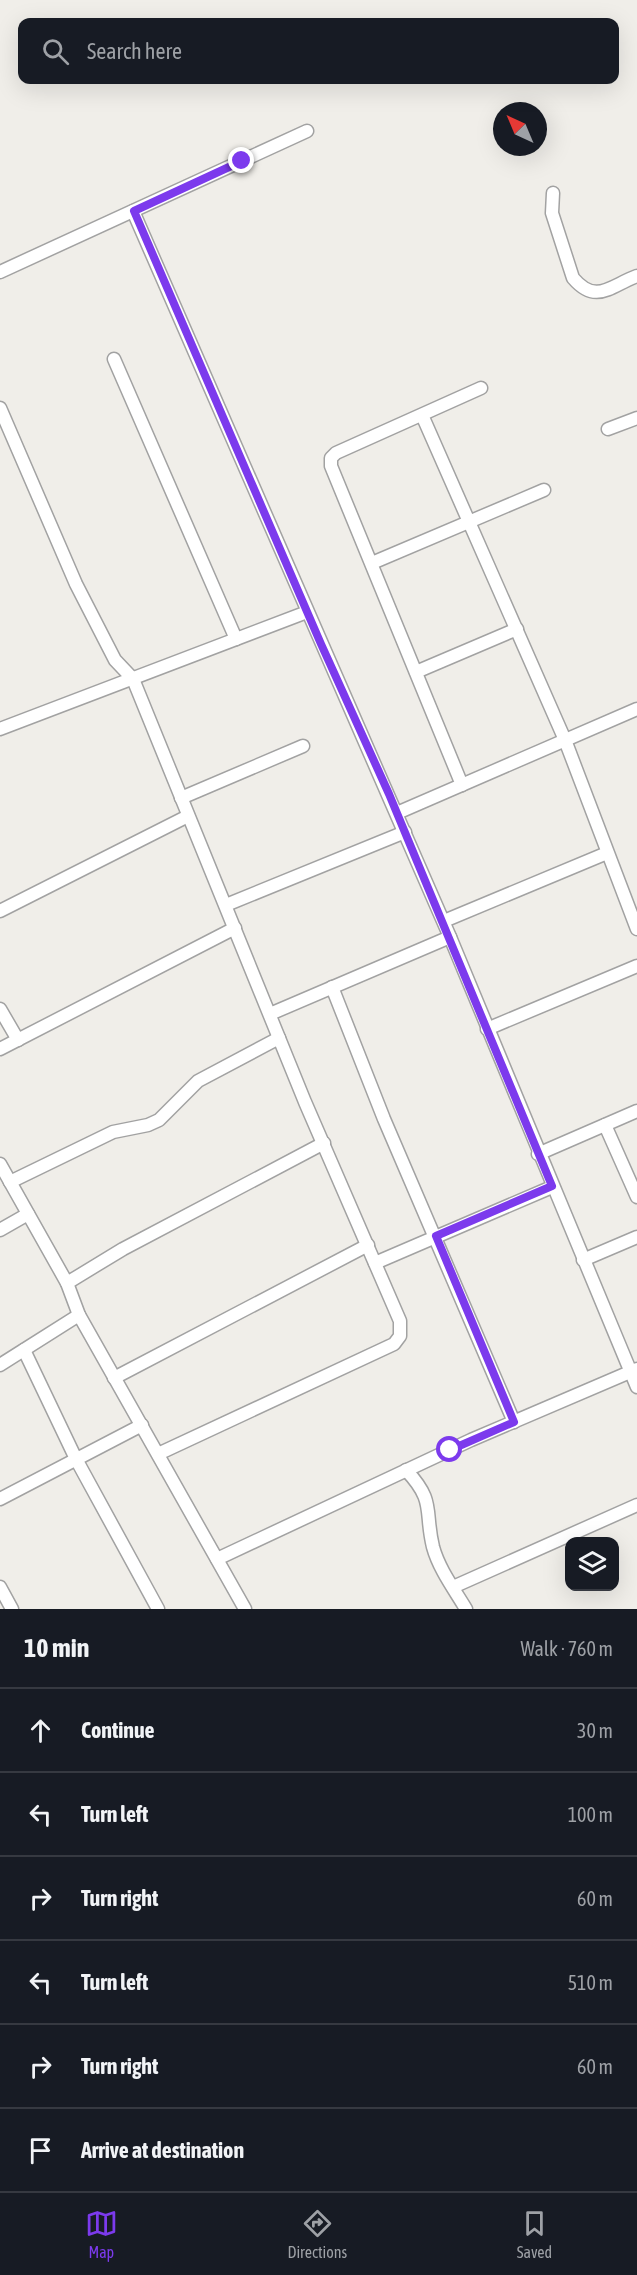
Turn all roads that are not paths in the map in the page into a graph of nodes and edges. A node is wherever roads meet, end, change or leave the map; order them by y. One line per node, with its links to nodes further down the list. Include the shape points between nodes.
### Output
1 (307, 131): 3 (street)
2 (553, 193): 5 (street, via 552,213 579,286 587,292 600,293)
3 (134, 211): 4 (street); 15 (street)
4 (0, 272)
5 (637, 276)
6 (114, 359): 17 (street)
7 (480, 388): 9 (street)
8 (0, 408): 19 (street, via 76,584 115,660)
9 (422, 415): 13 (street); 14 (street, via 331,458)
10 (637, 418): 11 (street)
11 (608, 429)
12 (544, 490): 13 (street)
13 (471, 522): 14 (street); 16 (street)
14 (372, 563): 18 (street)
15 (307, 612): 17 (street); 26 (street)
16 (518, 629): 18 (street); 22 (street)
17 (236, 639): 19 (street)
18 (416, 672): 24 (street)
19 (133, 679): 21 (street); 25 (street)
20 (637, 709): 22 (street)
21 (2, 724)
22 (565, 740): 24 (street); 29 (street)
23 (303, 746): 25 (street)
24 (462, 785): 26 (street)
25 (181, 798): 27 (street)
26 (397, 813): 28 (street)
27 (188, 816): 30 (street); 31 (street)
28 (405, 832): 30 (street); 32 (street)
29 (607, 853): 32 (street); 34 (street)
30 (226, 905): 33 (street)
31 (0, 911)
32 (444, 921): 35 (street)
33 (234, 928): 39 (street); 42 (street)
34 (637, 929)
35 (450, 936): 37 (street); 40 (street)
36 (637, 966): 40 (street)
37 (332, 987): 39 (street); 54 (street)
38 (0, 1009): 42 (street)
39 (270, 1014): 41 (street)
40 (487, 1029): 47 (street)
41 (279, 1038): 46 (street); 49 (street, via 198,1081 159,1120 113,1132)
42 (18, 1040): 43 (street)
43 (0, 1049)
44 (637, 1111): 45 (street)
45 (605, 1125): 47 (street); 51 (street)
46 (324, 1143): 56 (street); 59 (street, via 123,1249)
47 (538, 1154): 50 (street)
48 (0, 1164): 49 (street)
49 (10, 1182): 52 (street)
50 (552, 1186): 54 (street); 57 (street)
51 (637, 1197)
52 (28, 1214): 53 (street); 59 (street)
53 (0, 1230)
54 (436, 1236): 58 (street); 66 (street)
55 (637, 1237): 57 (street)
56 (368, 1245): 58 (street); 64 (street)
57 (583, 1260): 63 (street)
58 (375, 1263): 68 (street, via 400,1321 400,1336 394,1344)
59 (67, 1283): 60 (street)
60 (79, 1315): 61 (street); 64 (street)
61 (24, 1350): 62 (street); 69 (street)
62 (0, 1365)
63 (634, 1370): 65 (street); 66 (street)
64 (114, 1378): 67 (street)
65 (637, 1387)
66 (514, 1422): 70 (street)
67 (142, 1425): 68 (street); 69 (street)
68 (158, 1454): 73 (street)
69 (76, 1459): 71 (street); 77 (street)
70 (406, 1470): 73 (street); 75 (street, via 427,1498 434,1547)
71 (0, 1499)
72 (637, 1505): 75 (street)
73 (217, 1559): 78 (street)
74 (0, 1587): 76 (street)
75 (453, 1587): 79 (street)
76 (12, 1609)
77 (158, 1609)
78 (245, 1609)
79 (465, 1609)

